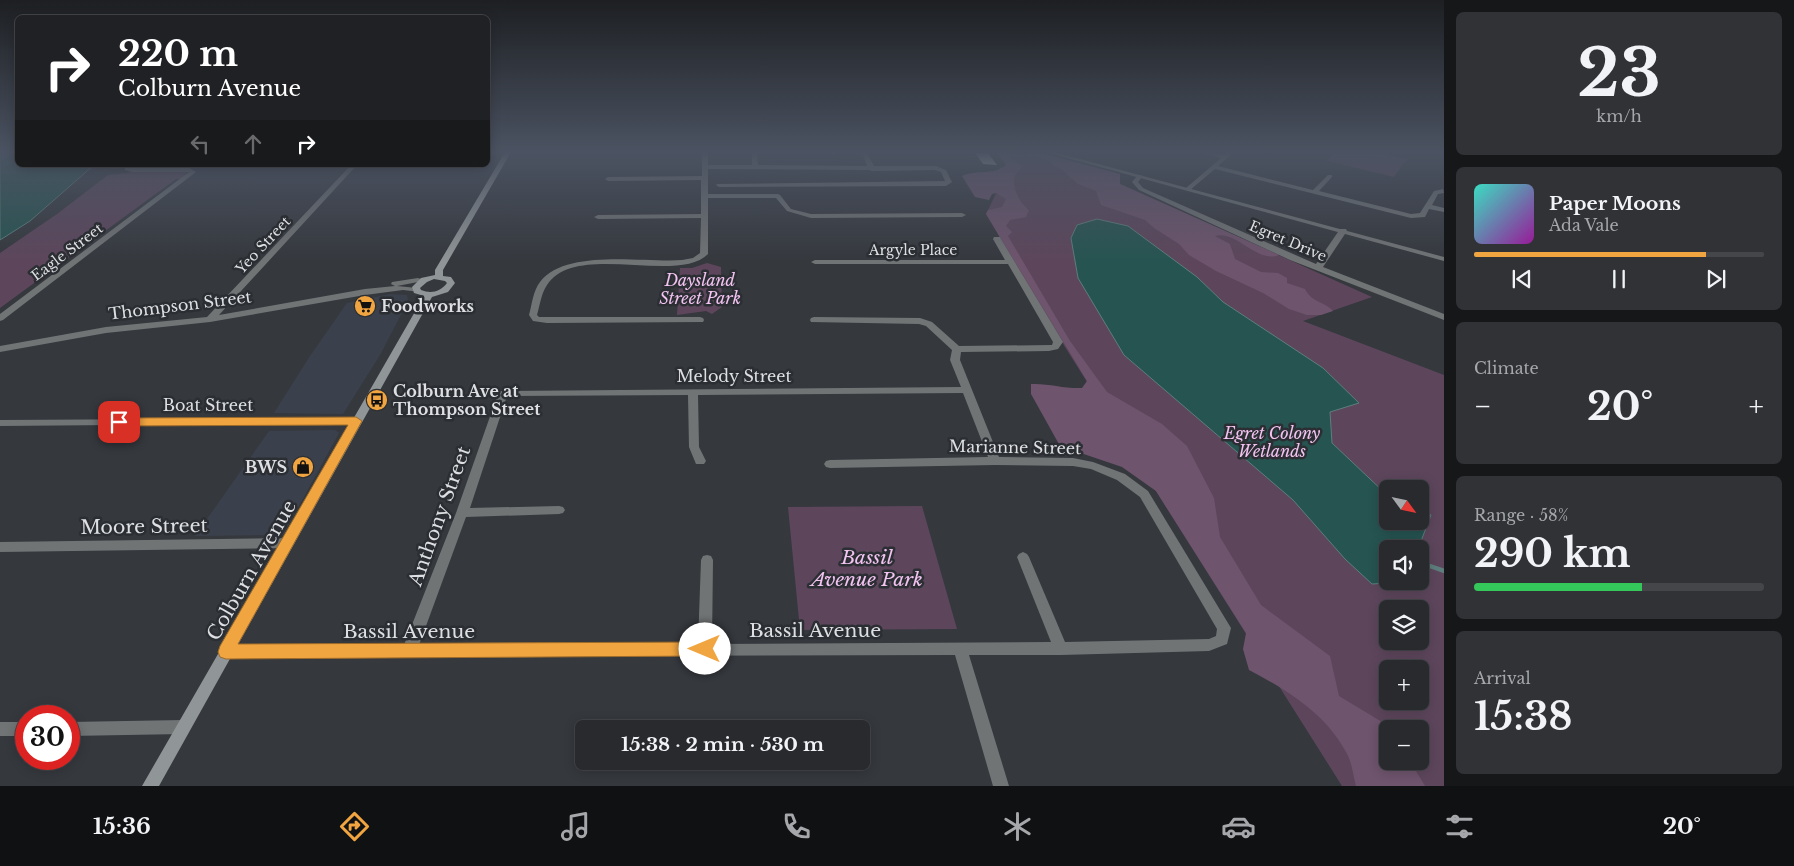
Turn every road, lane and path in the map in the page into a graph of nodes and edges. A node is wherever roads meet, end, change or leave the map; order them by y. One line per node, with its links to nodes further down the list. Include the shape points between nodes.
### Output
1 (171, 189): 29 (street, Eagle Street)
2 (332, 189): 30 (street, Yeo Street)
3 (487, 189): 23 (main road, via 439,270)
4 (704, 189): 11 (street)
5 (1143, 189): 22 (street, Egret Drive)
6 (1188, 189): 17 (street)
7 (1301, 189): 10 (street)
8 (1317, 189): 10 (street)
9 (1443, 191): 12 (street, via 1436,192)
10 (1314, 192): 12 (street, via 1418,216)
11 (704, 196): 14 (street, via 778,196 789,210 811,216); 15 (street)
12 (1427, 206): 13 (street)
13 (1444, 210)
14 (962, 215)
15 (704, 216): 16 (street); 31 (street, via 704,254 699,259 683,263 589,263 566,268 544,283 533,315 536,320)
16 (598, 217)
17 (1343, 231): 19 (street); 22 (street)
18 (997, 239): 21 (street)
19 (1444, 259)
20 (815, 262): 21 (street, Argyle Place)
21 (1010, 262): 34 (street, via 1058,342 1055,347 1048,348)
22 (1318, 268): 28 (street, Egret Drive)
23 (439, 277): 24 (main road); 27 (main road, via 448,279 451,286)
24 (422, 281): 25 (main road); 26 (street, Thompson Street, via 388,285)
25 (417, 290): 26 (street, Thompson Street, via 403,288); 27 (main road)
26 (365, 292): 30 (street, Thompson Street)
27 (429, 295): 38 (main road, Colburn Avenue)
28 (1444, 317)
29 (0, 318)
30 (210, 320): 33 (street, Thompson Street, via 106,330)
31 (700, 320)
32 (814, 320): 34 (street, via 920,321 929,324)
33 (0, 349)
34 (958, 349): 35 (street, via 955,360)
35 (965, 390): 36 (street, Melody Street); 40 (street)
36 (693, 392): 37 (street, Melody Street); 41 (street, via 694,447)
37 (503, 393): 44 (street, Anthony Street)
38 (356, 421): 39 (street, Boat Street); 45 (main road, Colburn Avenue)
39 (0, 422)
40 (995, 461): 42 (street, Marianne Street); 49 (street, Marianne Street, via 1073,462 1093,466 1121,477 1144,494 1224,628)
41 (700, 462)
42 (830, 464)
43 (559, 510): 44 (street)
44 (462, 513): 52 (street, Anthony Street)
45 (288, 543): 46 (street, Moore Street); 54 (main road, Colburn Avenue)
46 (0, 547)
47 (1023, 557): 50 (street)
48 (707, 560): 51 (street)
49 (1222, 640): 50 (street, Bassil Avenue, via 1209,645)
50 (1061, 648): 53 (street, Bassil Avenue)
51 (705, 649): 52 (street, Bassil Avenue); 53 (street, Bassil Avenue)
52 (409, 651): 54 (street, Bassil Avenue)
53 (961, 651): 60 (street)
54 (226, 652): 56 (main road, Colburn Avenue)
55 (80, 728): 56 (street)
56 (183, 728): 59 (main road, Colburn Avenue)
57 (0, 729): 58 (street)
58 (15, 729)
59 (150, 786)
60 (1001, 786)

